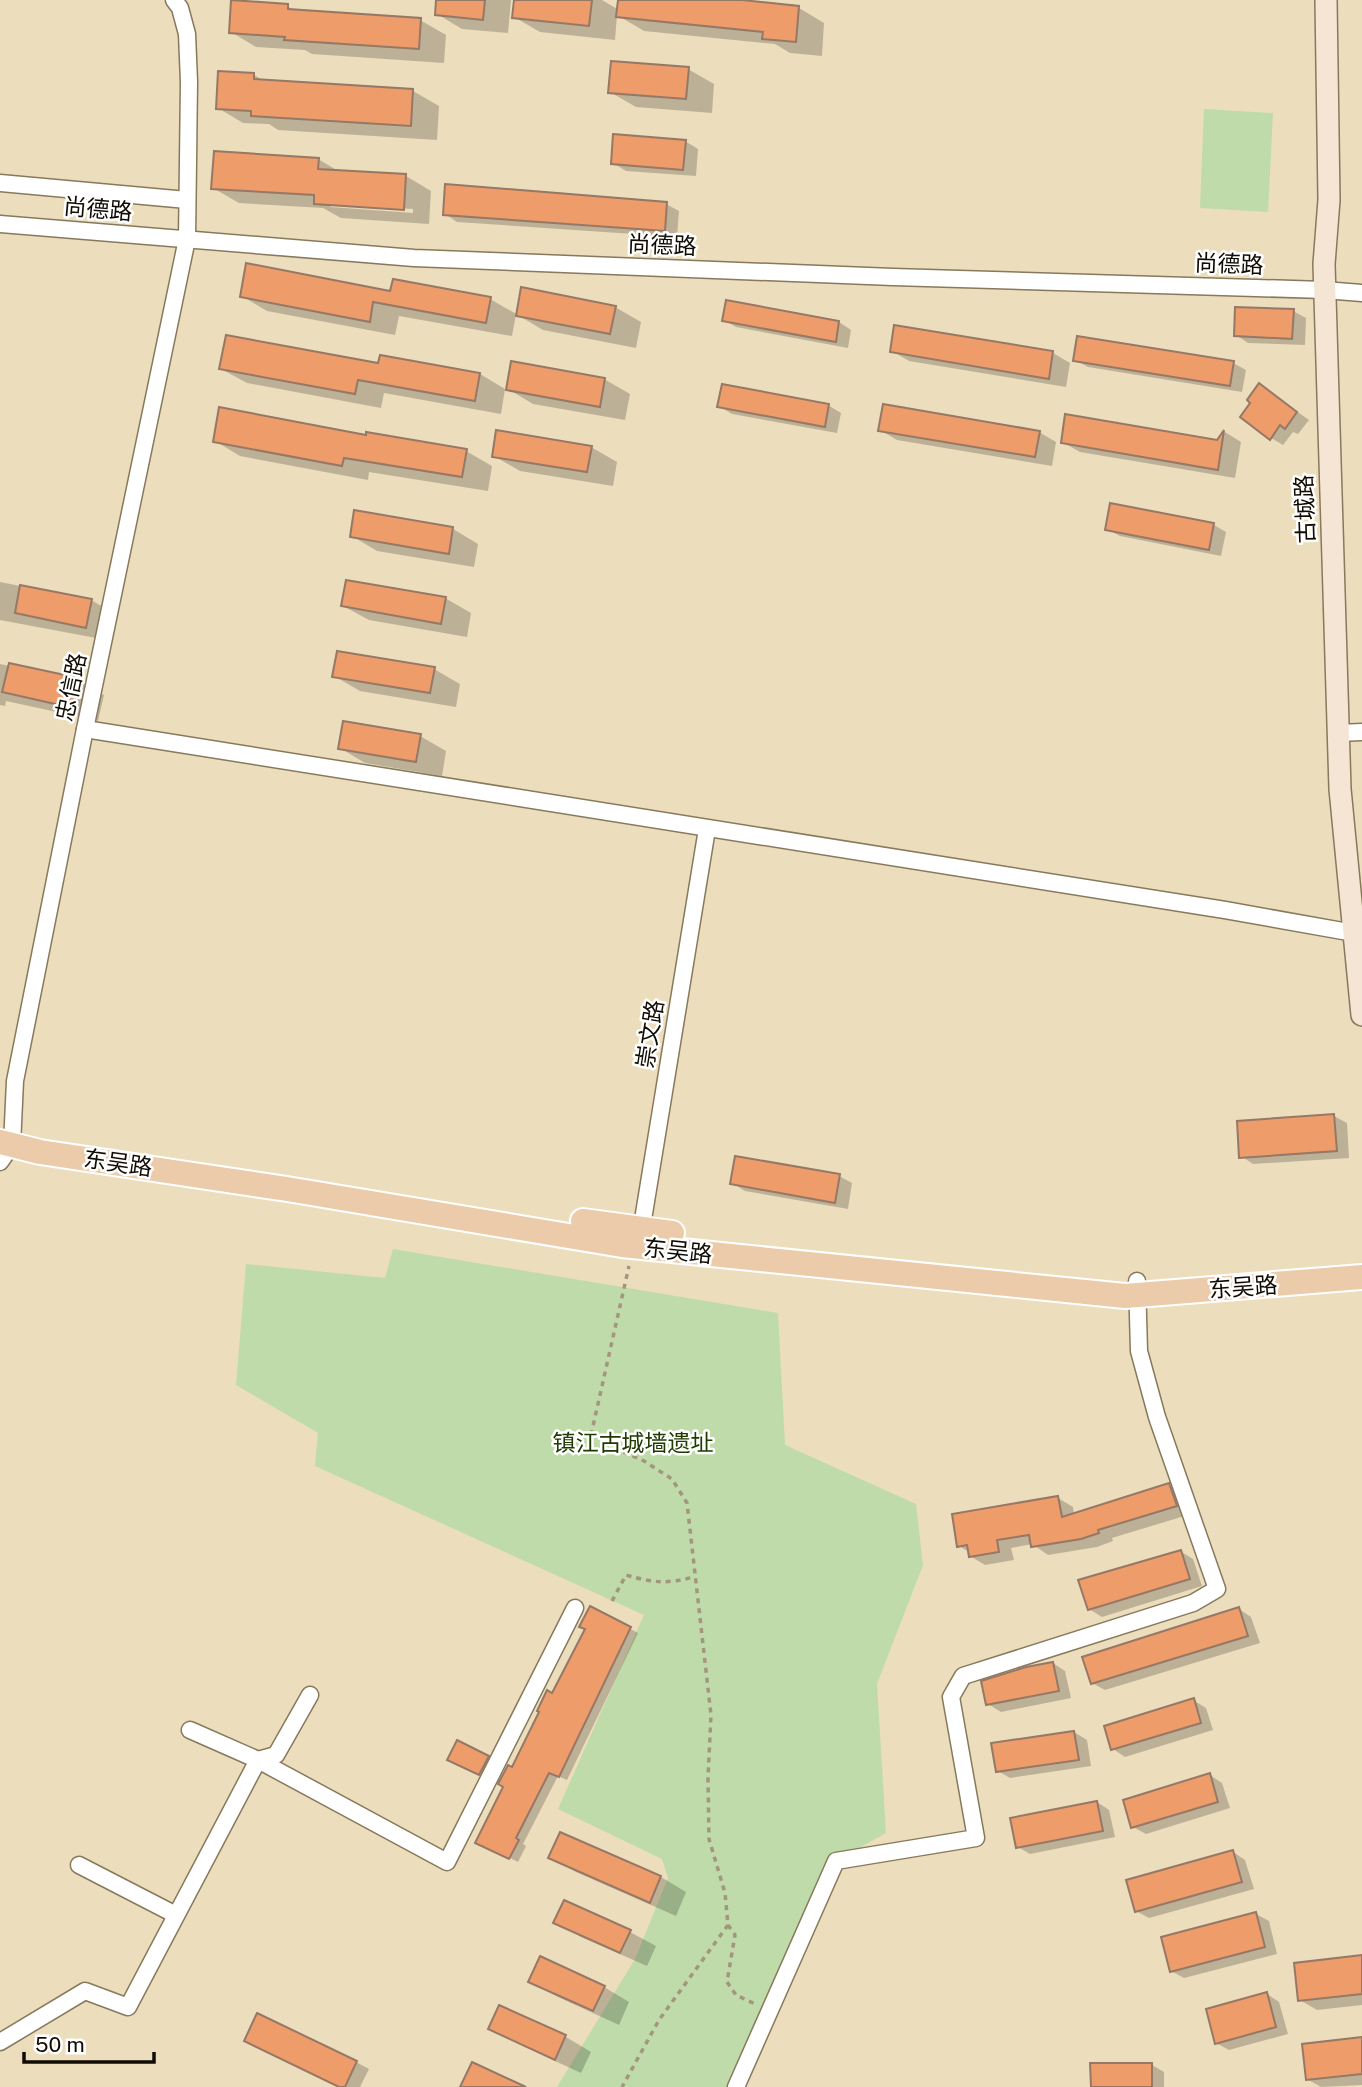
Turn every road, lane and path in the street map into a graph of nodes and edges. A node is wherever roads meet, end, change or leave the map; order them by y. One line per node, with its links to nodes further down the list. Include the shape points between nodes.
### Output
1 (174, 0): 4 (street, 忠信路, via 187,34)
2 (1326, 0): 7 (street, 古城路, via 1329,200)
3 (0, 183): 4 (street)
4 (187, 200): 6 (street, 忠信路)
5 (0, 224): 6 (street, 尚德路)
6 (187, 239): 7 (street, 尚德路, via 414,258); 9 (street, 忠信路)
7 (1324, 290): 8 (street, 尚德路); 11 (street, 古城路)
8 (1362, 293)
9 (85, 729): 12 (street); 15 (street, 忠信路)
10 (1362, 732): 11 (street)
11 (1338, 733): 13 (street, 古城路)
12 (707, 829): 13 (street); 16 (street, 崇文路)
13 (1354, 933): 14 (street, 古城路)
14 (1362, 1014)
15 (5, 1142): 16 (main road, 东吴路, via 40,1152)
16 (640, 1238): 20 (main road, 东吴路, via 1125,1296)
17 (1362, 1263): 20 (main road, 东吴路)
18 (1362, 1277): 20 (main road, 东吴路)
19 (625, 1288): 21 (path)
20 (1138, 1288): 32 (street, via 1139,1351 1217,1589 1193,1603 963,1676 951,1697 976,1838 836,1861)
21 (591, 1435)
22 (605, 1444): 23 (path, via 671,1479 687,1503)
23 (694, 1577): 24 (path, via 670,1583 626,1575); 31 (path, via 708,1676 709,1839 725,1893)
24 (612, 1601)
25 (575, 1608): 28 (street, via 447,1862)
26 (310, 1695): 28 (street, via 276,1755)
27 (190, 1730): 28 (street)
28 (258, 1760): 30 (street)
29 (79, 1866): 30 (street)
30 (176, 1915): 33 (street, via 128,2007 85,1991)
31 (728, 1926): 32 (path, via 735,1935 727,1982 736,1995); 34 (path, via 659,2020)
32 (770, 2010): 35 (street)
33 (0, 2042)
34 (622, 2087)
35 (736, 2087)

